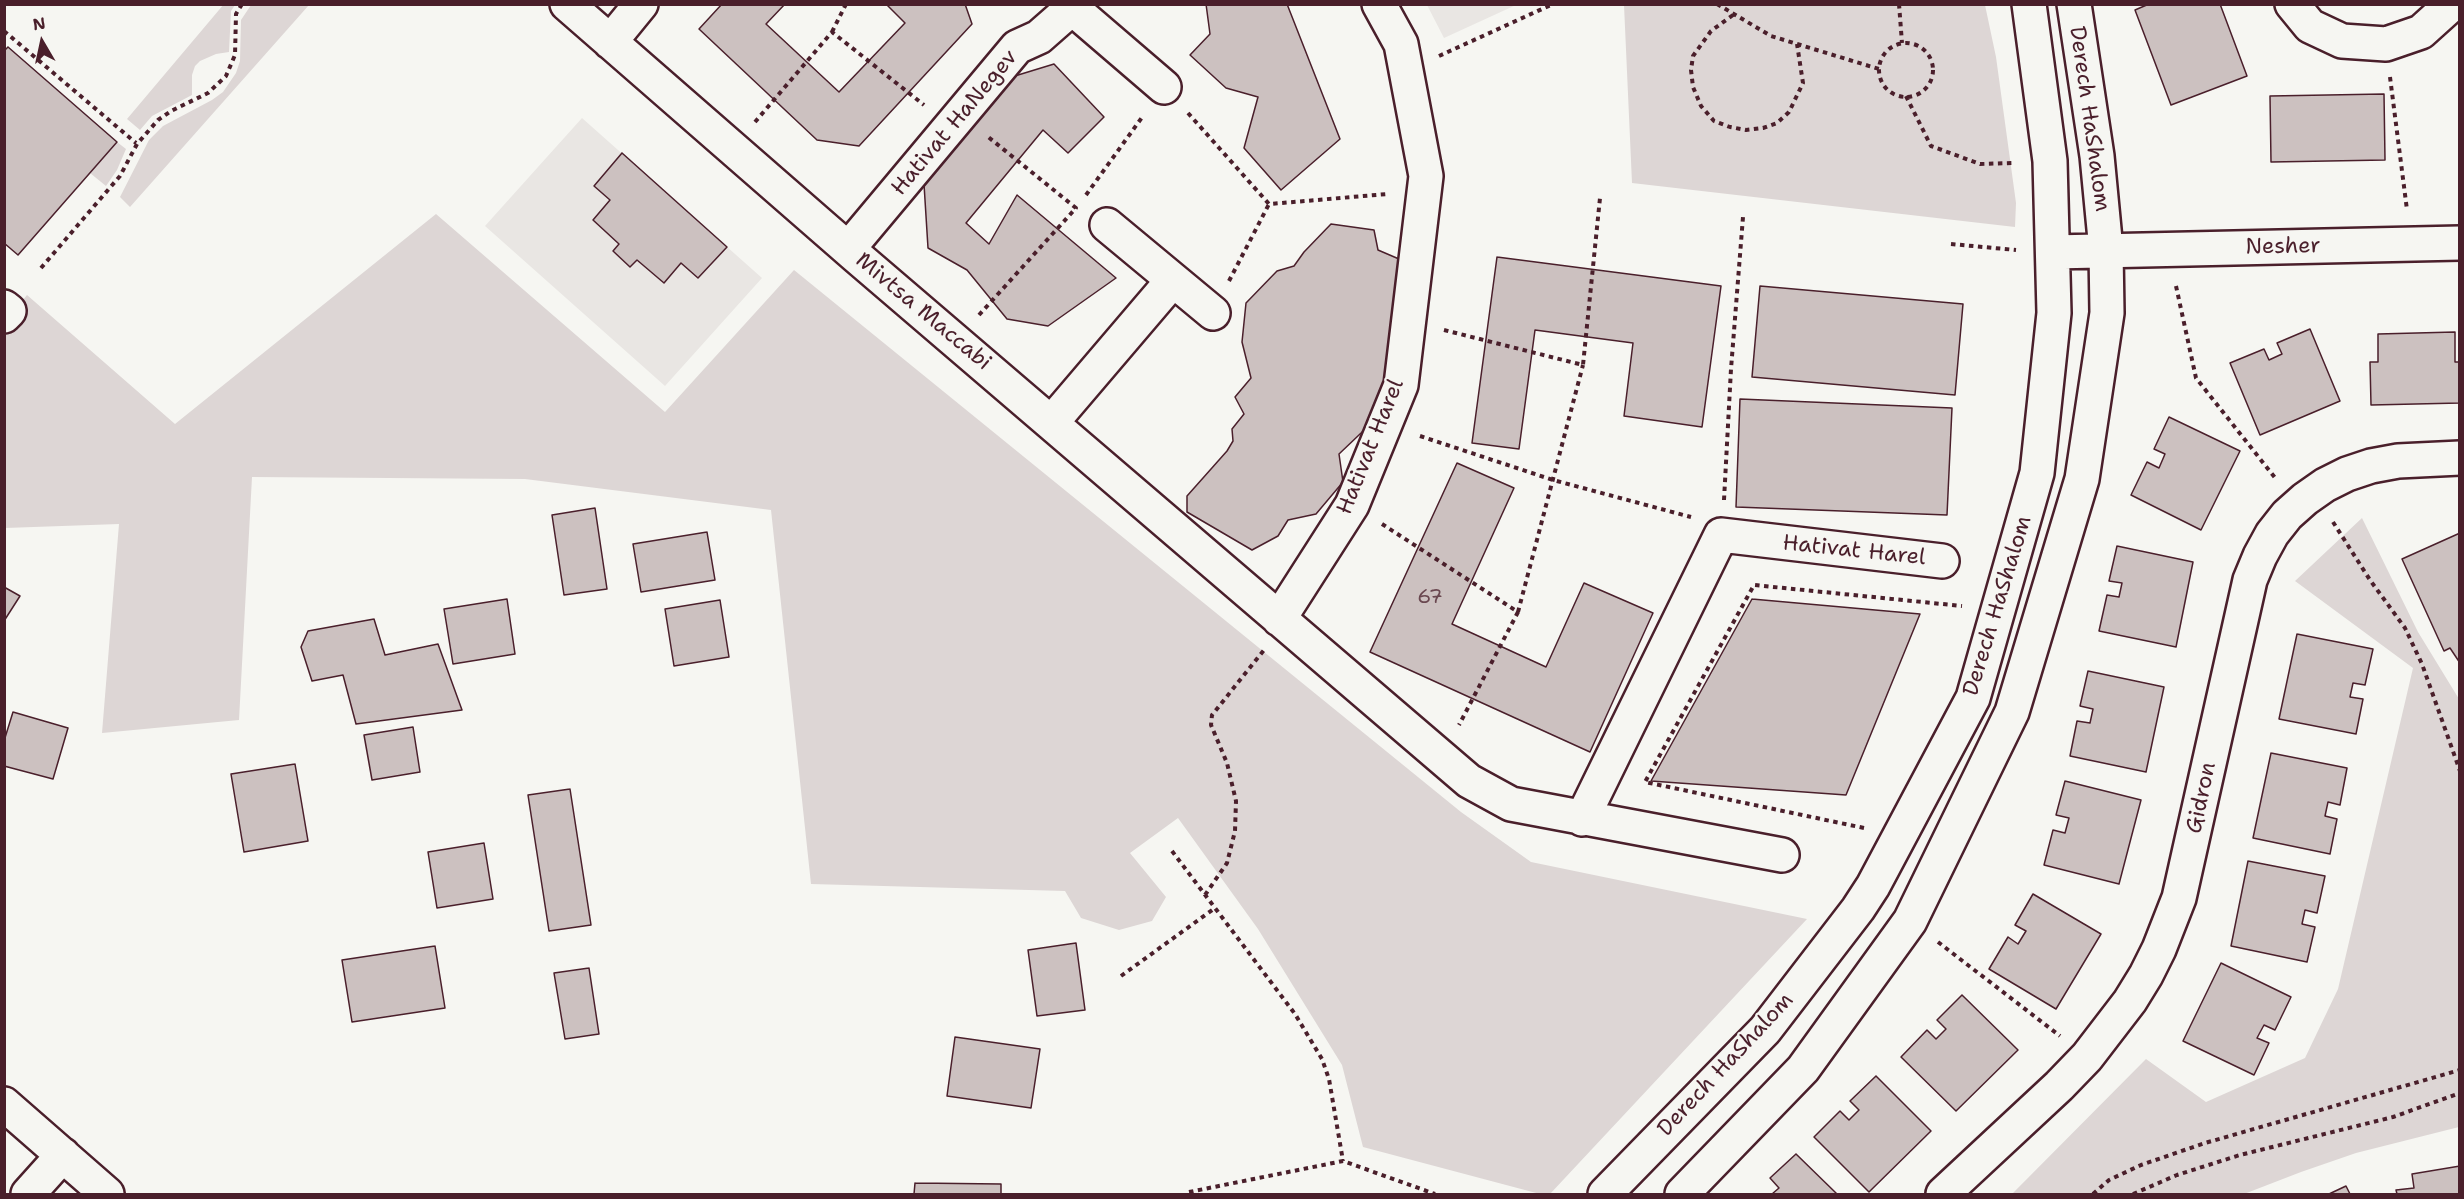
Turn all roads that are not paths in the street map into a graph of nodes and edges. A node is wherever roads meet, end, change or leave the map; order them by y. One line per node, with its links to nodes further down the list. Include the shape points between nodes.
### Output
1 (567, 4): 9 (street, Mivtsa Maccabi)
2 (641, 4): 9 (street)
3 (1379, 4): 21 (street, Hativat Harel, via 1401,44 1426,176 1401,385 1352,505)
4 (2029, 4): 15 (street, Derech HaShalom, via 2050,161)
5 (2074, 4): 14 (street, Derech HaShalom, via 2097,156)
6 (2292, 4): 7 (street, via 2310,26 2342,41 2386,44 2421,32)
7 (2452, 4)
8 (1072, 6): 10 (street, Hativat HaNegev); 13 (street, Hativat HaNegev, via 1039,37 1017,47)
9 (610, 42): 13 (street, Mivtsa Maccabi)
10 (1164, 87)
11 (1107, 225): 16 (street)
12 (2460, 243): 14 (street, Nesher)
13 (848, 249): 18 (street, Mivtsa Maccabi)
14 (2106, 250): 15 (street, Nesher); 29 (street, Derech HaShalom, via 2107,313 2082,479 2012,712 1910,921 1803,1069)
15 (2039, 251): 28 (street, Derech HaShalom, via 2054,313 2037,473 1973,698 1858,909 1766,1030)
16 (1173, 280): 17 (street); 18 (street)
17 (1213, 313)
18 (1052, 422): 21 (street, Mivtsa Maccabi)
19 (2460, 458): 30 (street, Gidron, via 2426,458 2371,466 2347,474 2306,498 2272,534 2250,580 2186,871 2155,958 2135,993 2087,1056)
20 (1942, 561): 22 (street, Hativat Harel, via 1721,535)
21 (1282, 621): 22 (street, via 1469,781 1511,804)
22 (1582, 819): 23 (street)
23 (1782, 855)
24 (4, 1104): 25 (street)
25 (63, 1155): 26 (street); 27 (street)
26 (28, 1194)
27 (107, 1194)
28 (1605, 1194)
29 (1682, 1194)
30 (1943, 1194)

